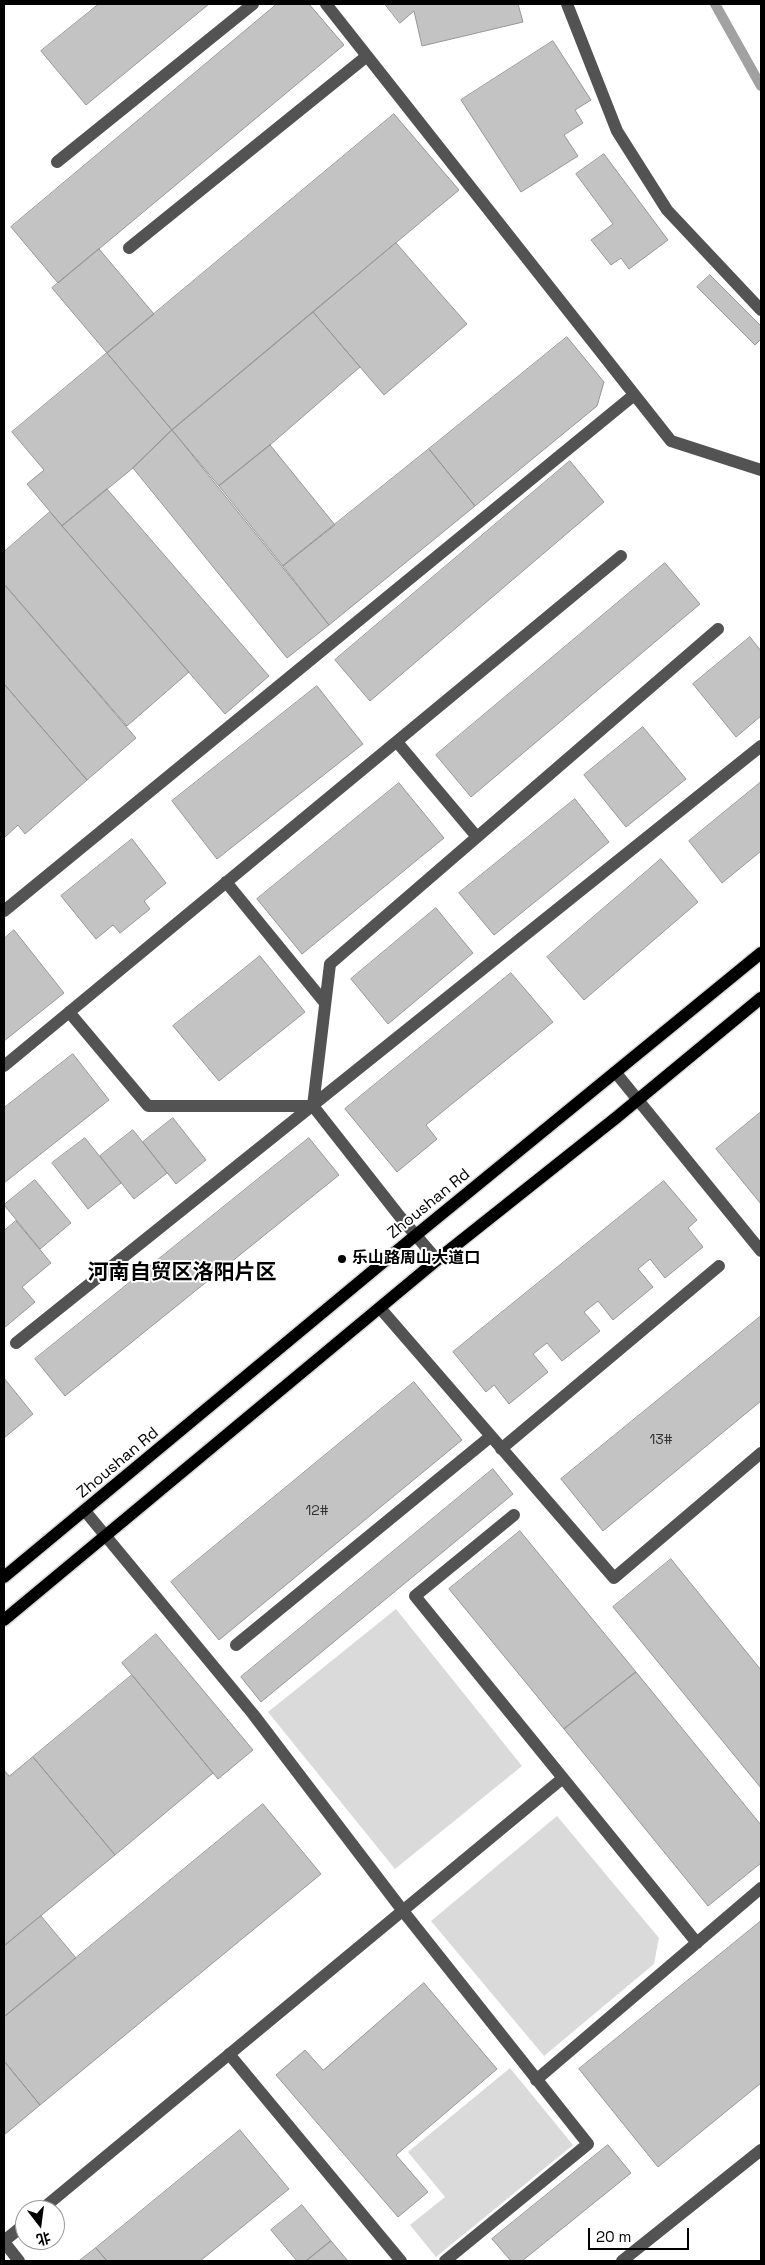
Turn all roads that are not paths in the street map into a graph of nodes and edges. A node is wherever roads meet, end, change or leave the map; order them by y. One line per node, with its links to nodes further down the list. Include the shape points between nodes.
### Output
1 (253, 4): 5 (lane)
2 (326, 4): 4 (lane)
3 (567, 4): 7 (lane, via 617,130 667,210)
4 (367, 56): 6 (lane); 8 (lane)
5 (57, 162)
6 (129, 248)
7 (761, 310)
8 (634, 395): 9 (lane, via 670,441); 16 (lane)
9 (761, 470)
10 (622, 556): 12 (lane)
11 (718, 629): 14 (lane)
12 (397, 742): 14 (lane); 15 (lane)
13 (761, 746): 24 (lane)
14 (477, 837): 19 (lane, via 330,964)
15 (226, 882): 19 (lane); 20 (lane)
16 (4, 911)
17 (761, 953): 22 (main road, Zhoushan Rd)
18 (761, 998): 23 (main road)
19 (325, 1003): 24 (lane)
20 (69, 1012): 21 (lane); 24 (lane, via 148,1106)
21 (4, 1066)
22 (616, 1073): 23 (lane); 25 (main road, Zhoushan Rd)
23 (637, 1100): 26 (lane); 27 (main road)
24 (313, 1106): 25 (lane); 30 (lane)
25 (416, 1235): 27 (lane); 34 (main road, Zhoushan Rd)
26 (761, 1251)
27 (437, 1260): 29 (main road)
28 (719, 1266): 32 (lane)
29 (380, 1308): 31 (lane); 36 (main road)
30 (16, 1343)
31 (490, 1437): 32 (lane); 39 (lane)
32 (501, 1449): 33 (lane, via 614,1578)
33 (761, 1453)
34 (85, 1510): 36 (lane); 37 (main road, Zhoushan Rd)
35 (514, 1515): 40 (lane, via 415,1596)
36 (106, 1536): 38 (main road); 42 (lane, via 253,1714)
37 (4, 1578)
38 (4, 1620)
39 (236, 1645)
40 (563, 1778): 42 (lane); 43 (lane)
41 (761, 1888): 43 (lane)
42 (403, 1910): 44 (lane); 45 (lane)
43 (697, 1943): 45 (lane)
44 (229, 2054): 47 (lane); 51 (lane)
45 (536, 2080): 52 (lane, via 588,2144)
46 (761, 2150): 53 (lane)
47 (53, 2200)
48 (15, 2233): 49 (lane)
49 (4, 2242): 50 (lane)
50 (19, 2261)
51 (401, 2261)
52 (445, 2261)
53 (622, 2261)

